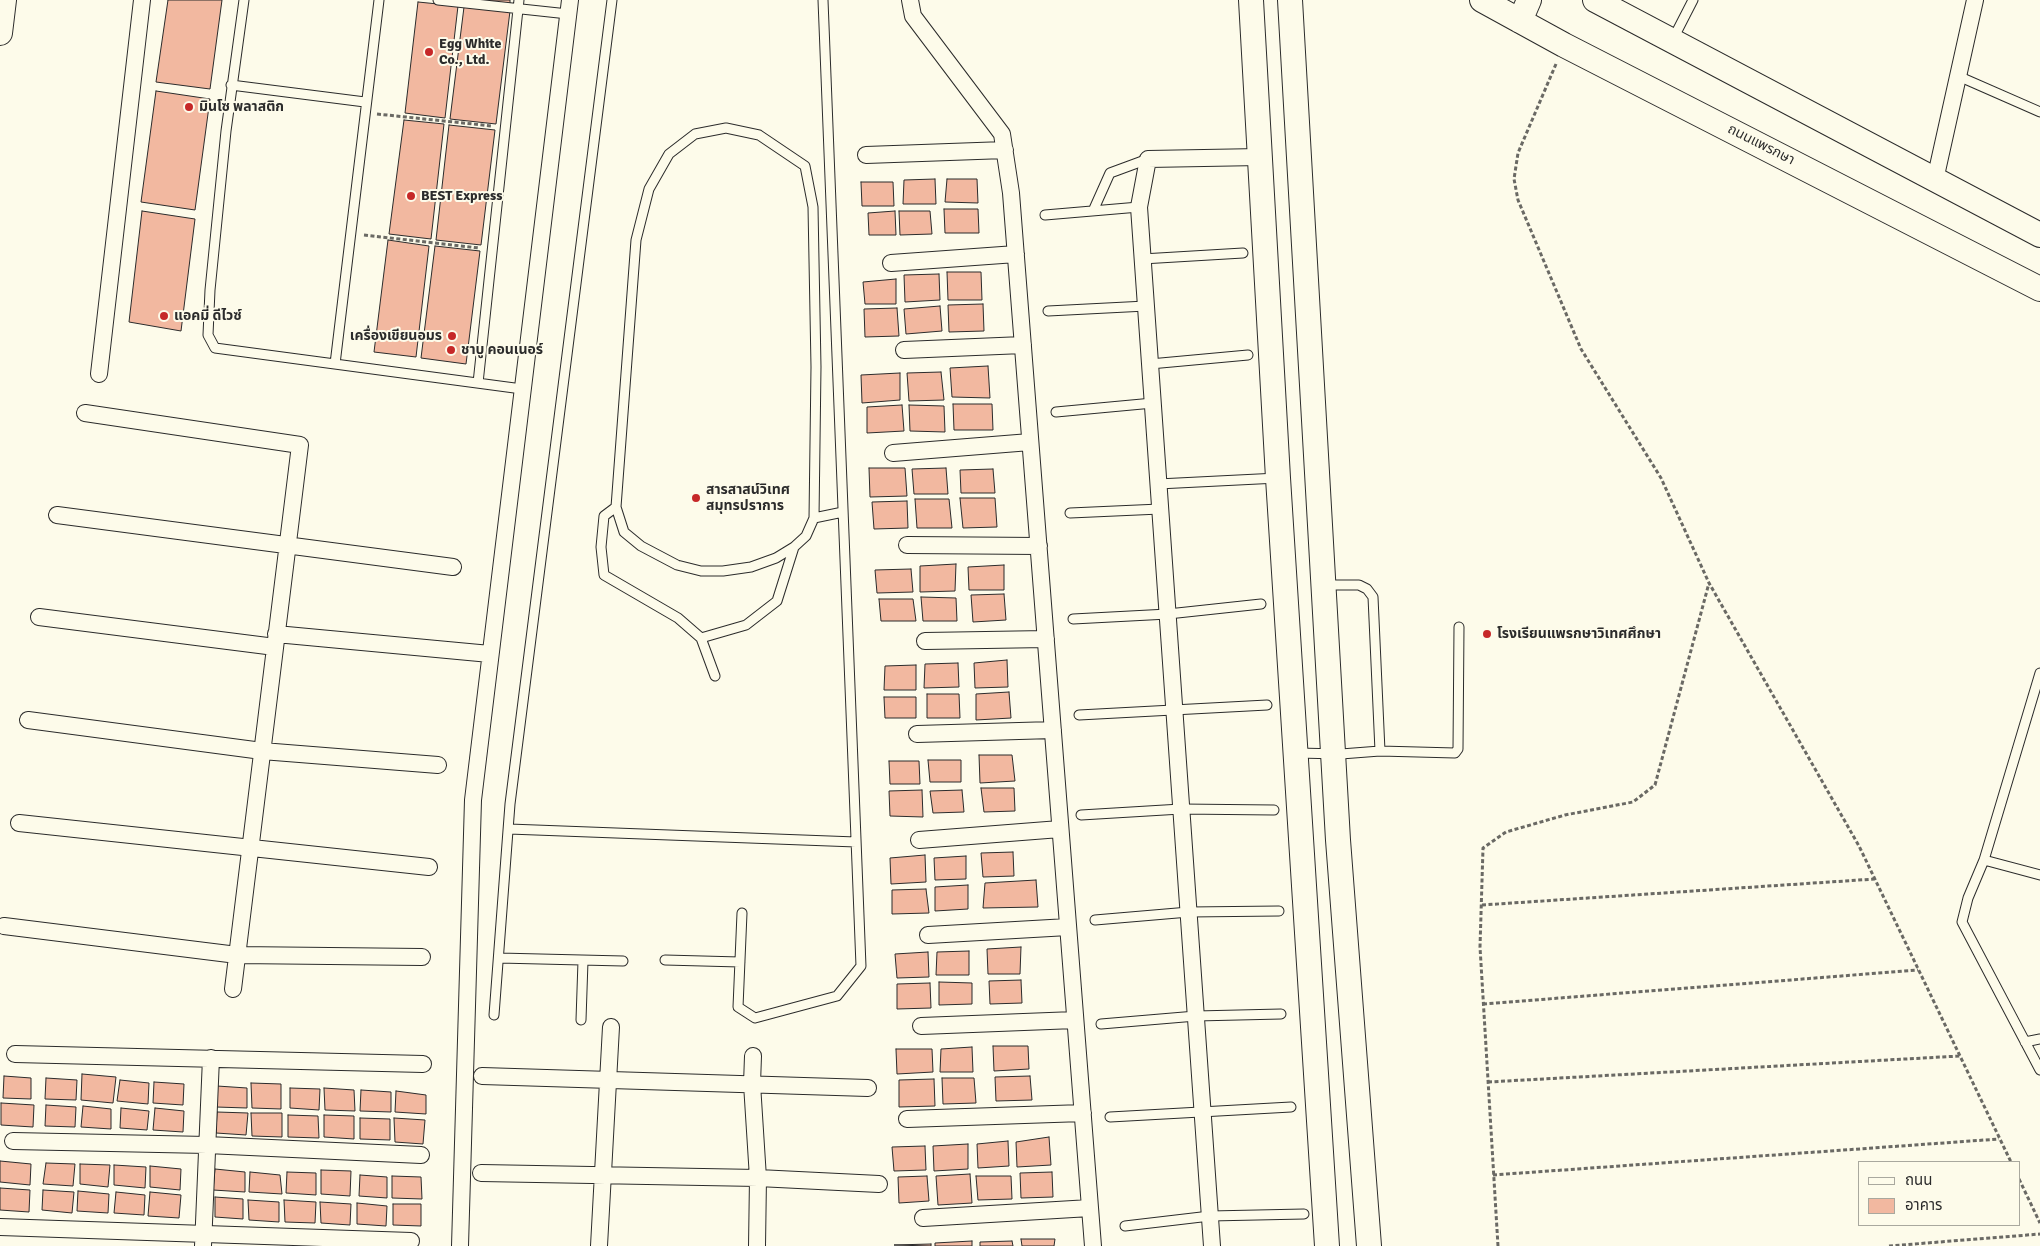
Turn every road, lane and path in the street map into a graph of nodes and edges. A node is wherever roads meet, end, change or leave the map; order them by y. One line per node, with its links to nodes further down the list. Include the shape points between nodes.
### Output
1 (4, 0): 18 (street)
2 (142, 0): 50 (street)
3 (244, 0): 22 (lane)
4 (379, 0): 23 (lane)
5 (438, 0): 15 (lane)
6 (612, 0): 100 (lane)
7 (823, 0): 62 (lane)
8 (910, 0): 27 (street, via 913,16 1002,134)
9 (1252, 0): 29 (street)
10 (1290, 0): 72 (street)
11 (1482, 0): 17 (street, ถนนแพรกษา)
12 (1692, 0): 19 (lane)
13 (1975, 0): 21 (street)
14 (1598, 1): 19 (street)
15 (519, 4): 16 (lane); 26 (lane)
16 (569, 7): 52 (street)
17 (1524, 10): 20 (street, ถนนแพรกษา)
18 (0, 32)
19 (1671, 42): 31 (street)
20 (1564, 44): 42 (street, ถนนแพรกษา); 71 (path, via 1518,153 1514,179 1518,200 1581,349 1661,478)
21 (1958, 76): 25 (lane); 31 (street)
22 (232, 85): 23 (lane); 48 (lane, via 208,335 215,348)
23 (365, 102): 24 (lane)
24 (364, 112): 26 (path); 35 (lane)
25 (2040, 112)
26 (505, 128): 37 (lane)
27 (1005, 150): 28 (street); 39 (street)
28 (866, 155)
29 (1260, 157): 30 (street); 58 (street)
30 (1148, 158): 32 (street); 33 (lane, via 1110,173)
31 (1934, 180): 36 (street)
32 (1139, 207): 33 (lane); 40 (street)
33 (1093, 211): 34 (lane)
34 (1045, 215)
35 (350, 233): 37 (path); 48 (lane)
36 (2040, 235)
37 (492, 249): 51 (lane)
38 (1243, 253): 40 (lane)
39 (1016, 254): 41 (street); 45 (street)
40 (1142, 260): 43 (street)
41 (891, 263)
42 (2040, 289)
43 (1146, 306): 44 (lane); 49 (street)
44 (1048, 311)
45 (1023, 345): 46 (street); 56 (street)
46 (904, 350)
47 (1248, 355): 49 (lane)
48 (334, 364): 51 (lane)
49 (1150, 364): 53 (street)
50 (99, 374)
51 (478, 383): 52 (lane)
52 (522, 388): 82 (street)
53 (1153, 403): 54 (lane); 59 (street)
54 (1056, 412)
55 (86, 413): 66 (street, via 300,445)
56 (1030, 442): 57 (street); 68 (street)
57 (893, 453)
58 (1278, 478): 59 (lane); 93 (street)
59 (1158, 484): 61 (street)
60 (616, 507): 65 (lane, via 636,240 649,188 669,154 695,134 726,128 759,134 805,166 814,207); 69 (lane, via 624,532 641,546 677,565 701,571 750,567 776,558); 78 (lane, via 604,516 601,547 604,575 678,618)
61 (1160, 509): 63 (lane); 74 (street)
62 (843, 512): 65 (lane); 103 (lane)
63 (1070, 513)
64 (57, 515): 66 (street)
65 (814, 518): 69 (lane, via 806,536)
66 (287, 545): 70 (street); 80 (street)
67 (906, 545): 68 (street)
68 (1039, 546): 79 (street)
69 (794, 547): 78 (lane, via 777,601 746,625)
70 (452, 567)
71 (1709, 583): 108 (path); 109 (path, via 1655,785 1633,802 1565,815 1506,832 1484,848)
72 (1328, 585): 92 (lane, via 1359,585 1368,589 1373,597); 94 (street)
73 (1261, 604): 74 (lane)
74 (1168, 614): 76 (lane); 86 (street)
75 (39, 617): 80 (street)
76 (1073, 618)
77 (1459, 627): 92 (lane, via 1458,749 1455,753)
78 (701, 638): 84 (lane)
79 (1046, 639): 81 (street); 89 (street)
80 (275, 641): 82 (street); 91 (street)
81 (925, 641)
82 (490, 654): 174 (street, via 472,800)
83 (2040, 673): 105 (lane)
84 (715, 676)
85 (1267, 706): 86 (lane)
86 (1174, 709): 87 (lane); 96 (street)
87 (1079, 715)
88 (28, 720): 91 (street)
89 (1053, 730): 90 (street); 101 (street)
90 (917, 734)
91 (262, 751): 95 (street); 104 (street)
92 (1380, 751): 94 (lane)
93 (1296, 753): 94 (lane); 179 (street)
94 (1337, 754): 180 (street)
95 (438, 765)
96 (1181, 809): 97 (lane); 98 (lane); 111 (street)
97 (1274, 810)
98 (1081, 815)
99 (18, 823): 104 (street)
100 (509, 829): 103 (lane); 119 (lane)
101 (1060, 829): 102 (street); 115 (street)
102 (919, 840)
103 (856, 842): 123 (lane, via 861,966 837,996 755,1018 738,1007)
104 (249, 849): 106 (street); 117 (street)
105 (1984, 860): 107 (lane); 136 (lane, via 1962,922)
106 (429, 867)
107 (2040, 875)
108 (1875, 879): 109 (path); 124 (path)
109 (1482, 904): 126 (path)
110 (1279, 911): 111 (lane)
111 (1189, 912): 113 (lane); 129 (street)
112 (742, 913): 123 (lane)
113 (1095, 920)
114 (4, 926): 117 (street)
115 (1068, 927): 116 (street); 131 (street)
116 (928, 935)
117 (236, 956): 118 (street); 125 (street)
118 (422, 957)
119 (499, 958): 121 (lane); 128 (lane)
120 (664, 960): 123 (lane)
121 (583, 961): 122 (lane); 130 (lane)
122 (623, 961)
123 (740, 962)
124 (1918, 970): 126 (path); 139 (path)
125 (233, 989)
126 (1483, 1004): 145 (path)
127 (1281, 1014): 129 (lane)
128 (494, 1015)
129 (1196, 1016): 132 (lane); 149 (street)
130 (581, 1020)
131 (1075, 1020): 133 (street); 150 (street)
132 (1101, 1024)
133 (920, 1026)
134 (611, 1027): 144 (street)
135 (2040, 1039): 136 (lane)
136 (2026, 1042): 142 (lane)
137 (15, 1054): 140 (street)
138 (753, 1056): 146 (street)
139 (1960, 1056): 145 (path); 153 (path)
140 (211, 1058): 141 (street); 155 (street)
141 (423, 1064)
142 (2040, 1070)
143 (482, 1076): 144 (street)
144 (609, 1080): 146 (street); 160 (street)
145 (1488, 1082): 159 (path)
146 (752, 1084): 147 (street); 161 (street)
147 (868, 1088)
148 (1291, 1107): 149 (lane)
149 (1203, 1110): 151 (lane); 166 (street)
150 (1083, 1113): 152 (street); 164 (street)
151 (1110, 1117)
152 (907, 1119)
153 (1999, 1139): 157 (path); 159 (path)
154 (13, 1141): 155 (street)
155 (207, 1145): 156 (street); 172 (street)
156 (421, 1155)
157 (2010, 1161)
158 (481, 1173): 160 (street)
159 (1493, 1175): 181 (path)
160 (603, 1176): 161 (street); 175 (street)
161 (758, 1178): 163 (street); 176 (street)
162 (2020, 1181): 168 (path)
163 (878, 1184)
164 (1090, 1208): 167 (street); 177 (street)
165 (1304, 1214): 166 (lane)
166 (1210, 1216): 169 (lane); 178 (street)
167 (923, 1218)
168 (2040, 1223)
169 (1125, 1226)
170 (0, 1227): 172 (street)
171 (2040, 1234): 182 (path)
172 (203, 1240): 173 (street)
173 (411, 1241)
174 (460, 1246)
175 (599, 1246)
176 (757, 1246)
177 (1093, 1246)
178 (1212, 1246)
179 (1327, 1246)
180 (1369, 1246)
181 (1498, 1246)
182 (1889, 1246)

